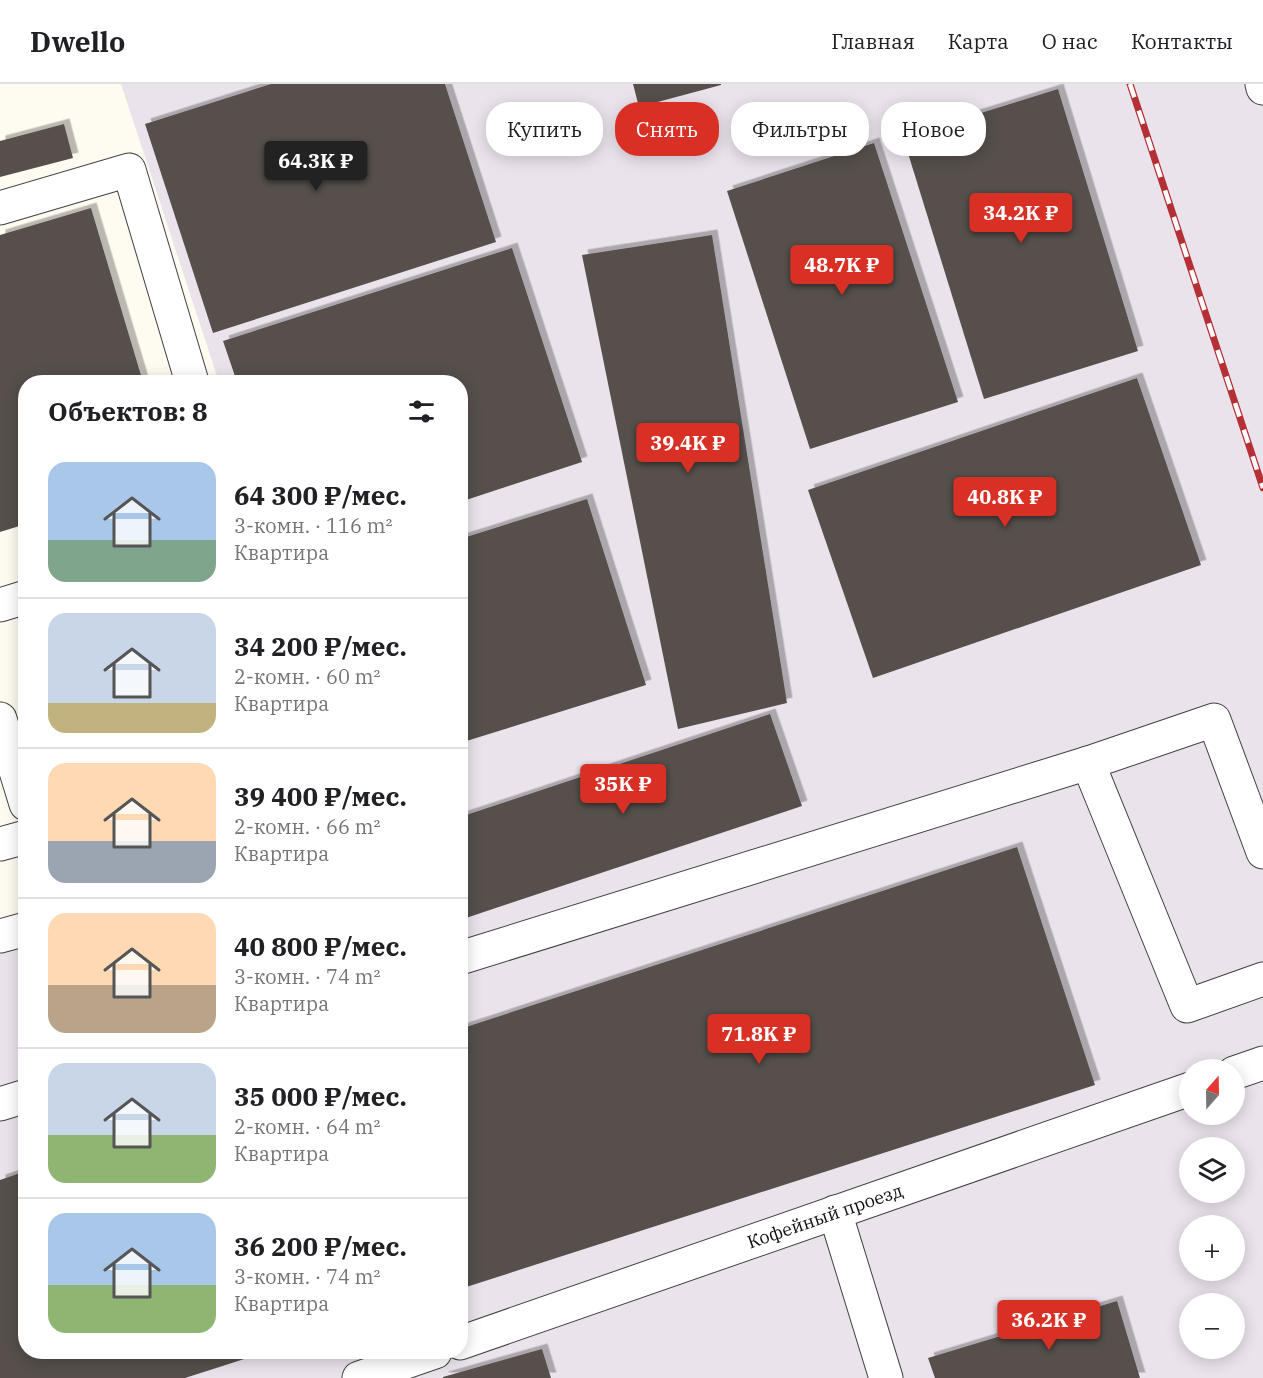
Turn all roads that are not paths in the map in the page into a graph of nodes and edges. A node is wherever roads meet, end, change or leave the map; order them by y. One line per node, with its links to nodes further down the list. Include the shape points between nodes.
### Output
1 (1262, 84): 2 (street)
2 (1263, 88)
3 (0, 208): 4 (street, via 129,170)
4 (190, 375)
5 (18, 599): 6 (street)
6 (0, 605)
7 (7, 725): 9 (street)
8 (1088, 763): 12 (street, via 1214,720); 15 (street); 16 (street, via 1187,1006)
9 (18, 771)
10 (18, 839): 11 (street)
11 (0, 844)
12 (1263, 852)
13 (18, 931): 14 (street)
14 (0, 936)
15 (468, 956)
16 (1263, 979)
17 (1263, 1063): 18 (street)
18 (1245, 1069)
19 (1179, 1093): 22 (street, Кофейный проезд)
20 (18, 1098): 21 (street)
21 (0, 1104)
22 (835, 1212): 23 (street, Кофейный проезд); 26 (street)
23 (468, 1340)
24 (415, 1359): 25 (street)
25 (359, 1378)
26 (886, 1378)

